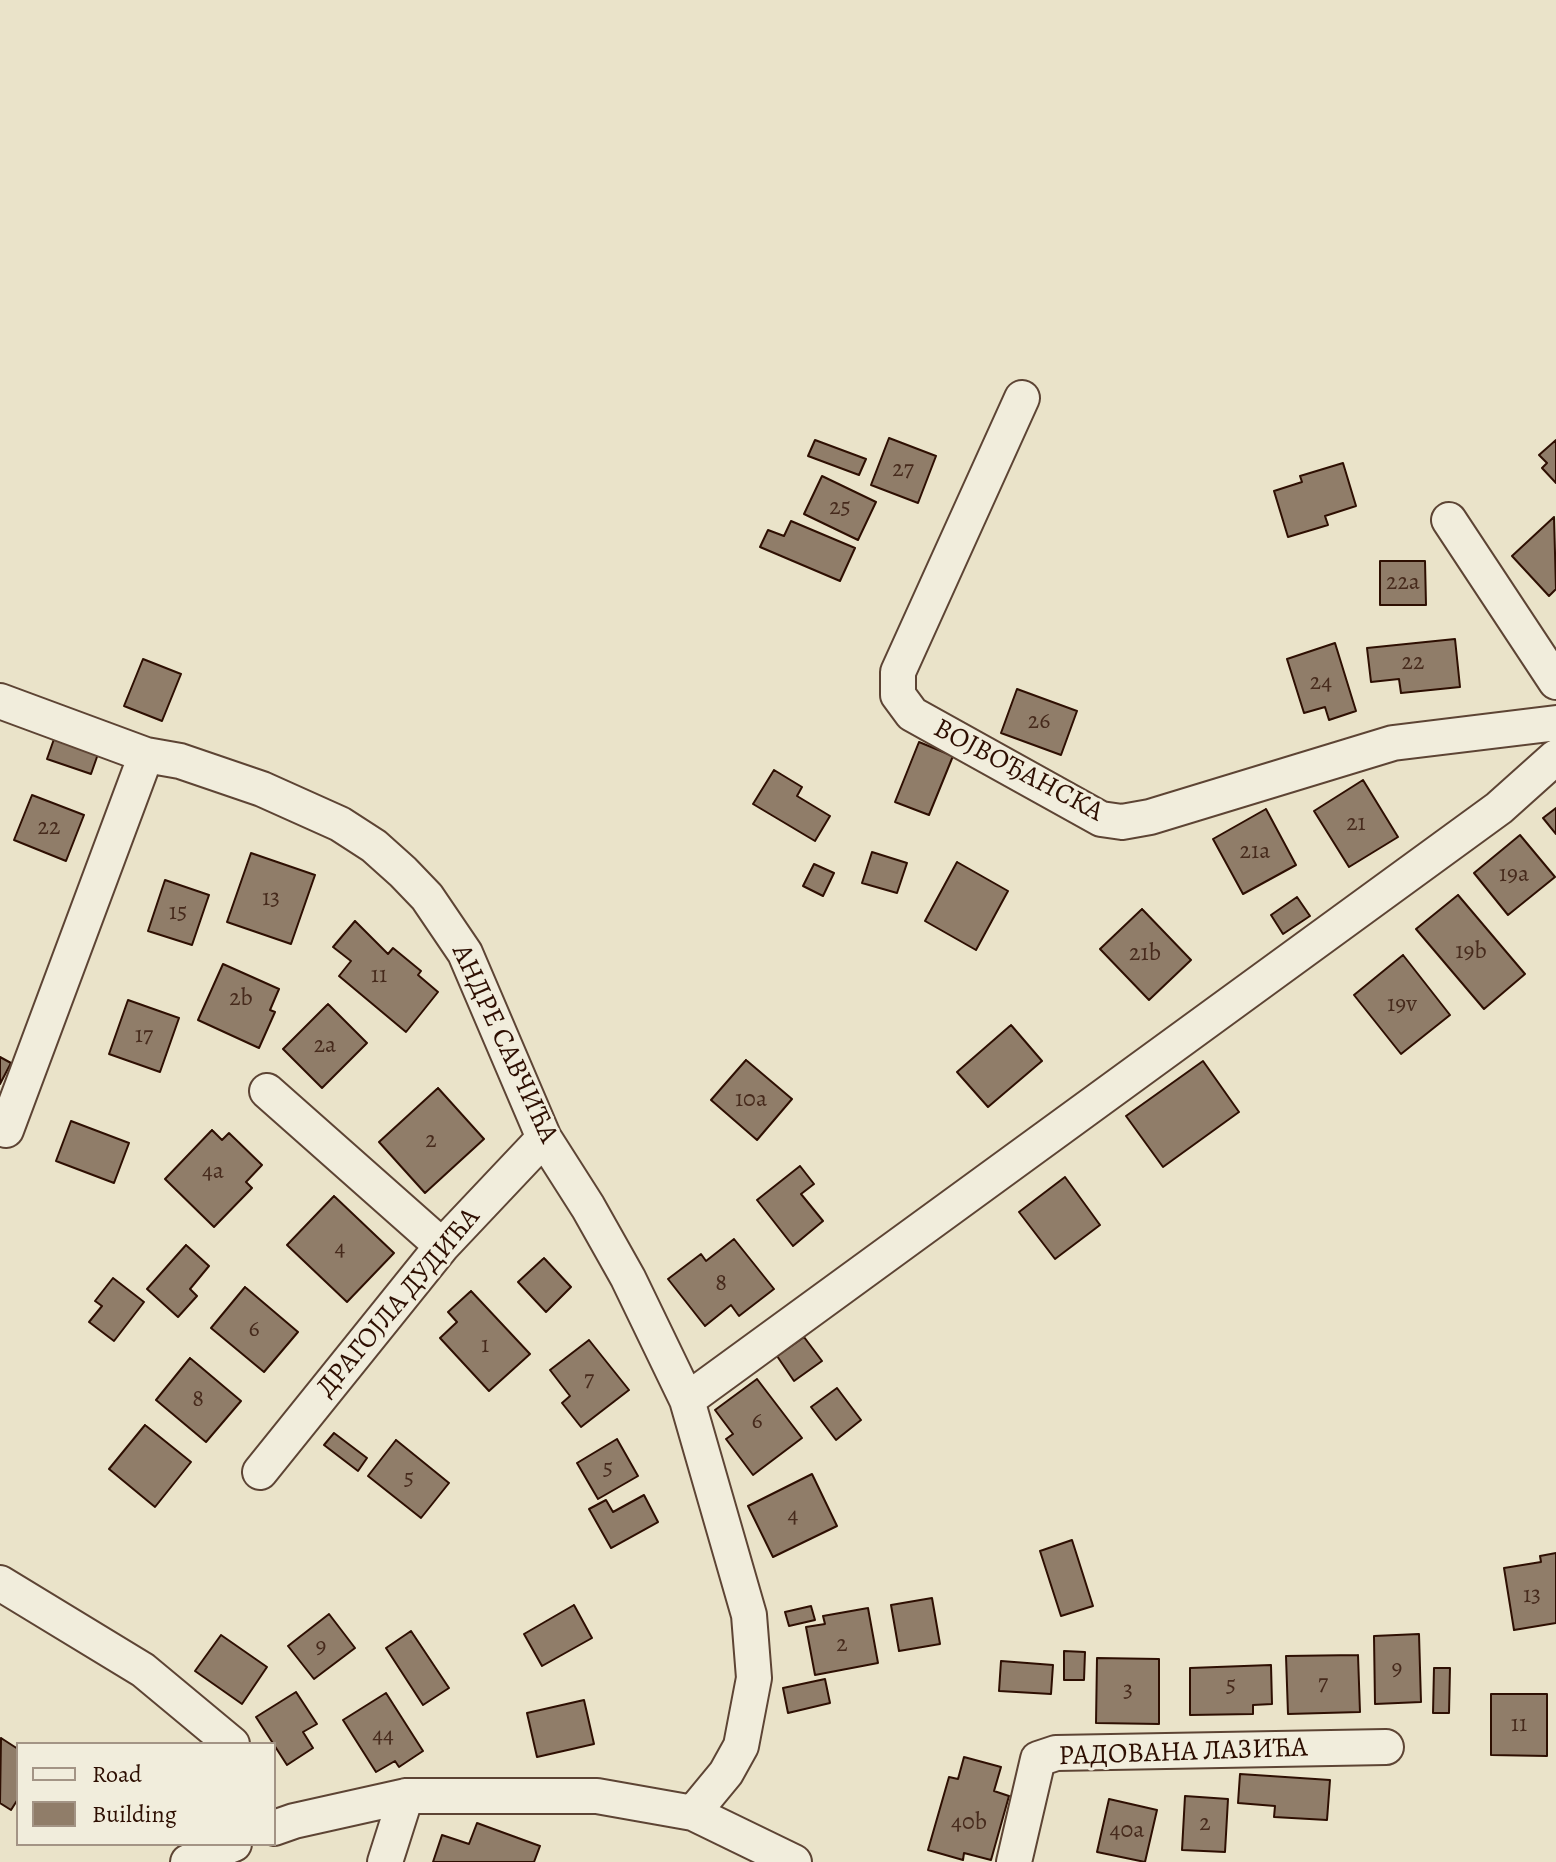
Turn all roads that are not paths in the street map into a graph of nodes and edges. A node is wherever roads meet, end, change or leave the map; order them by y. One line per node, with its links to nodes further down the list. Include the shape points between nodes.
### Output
1 (1022, 398): 5 (street, ВОЈВОЂАНСКА, via 898,672 898,695 912,714 1101,819 1122,822 1393,743)
2 (1449, 520): 3 (street)
3 (1556, 682)
4 (0, 701): 6 (street, АНДРЕ САВЧИЋА)
5 (1556, 723)
6 (146, 755): 9 (street); 10 (street, АНДРЕ САВЧИЋА, via 180,761 314,812 374,846 403,872 465,953)
7 (1556, 757): 12 (street, via 1499,808)
8 (267, 1091): 11 (street)
9 (6, 1130)
10 (544, 1138): 11 (street, ДРАГОЈЛА ДУДИЋА); 12 (street, АНДРЕ САВЧИЋА, via 628,1278)
11 (442, 1246): 13 (street, ДРАГОЈЛА ДУДИЋА)
12 (687, 1400): 18 (street, АНДРЕ САВЧИЋА, via 749,1615 754,1678 741,1746)
13 (260, 1472)
14 (0, 1583): 15 (street, via 143,1670)
15 (230, 1742)
16 (1386, 1747): 24 (street, РАДОВАНА ЛАЗИЋА, via 1056,1753 1038,1759)
17 (406, 1796): 18 (street, via 597,1796); 19 (street); 23 (street)
18 (693, 1813): 21 (street)
19 (281, 1815)
20 (229, 1846): 22 (street)
21 (792, 1861)
22 (188, 1862)
23 (385, 1862)
24 (1014, 1862)

